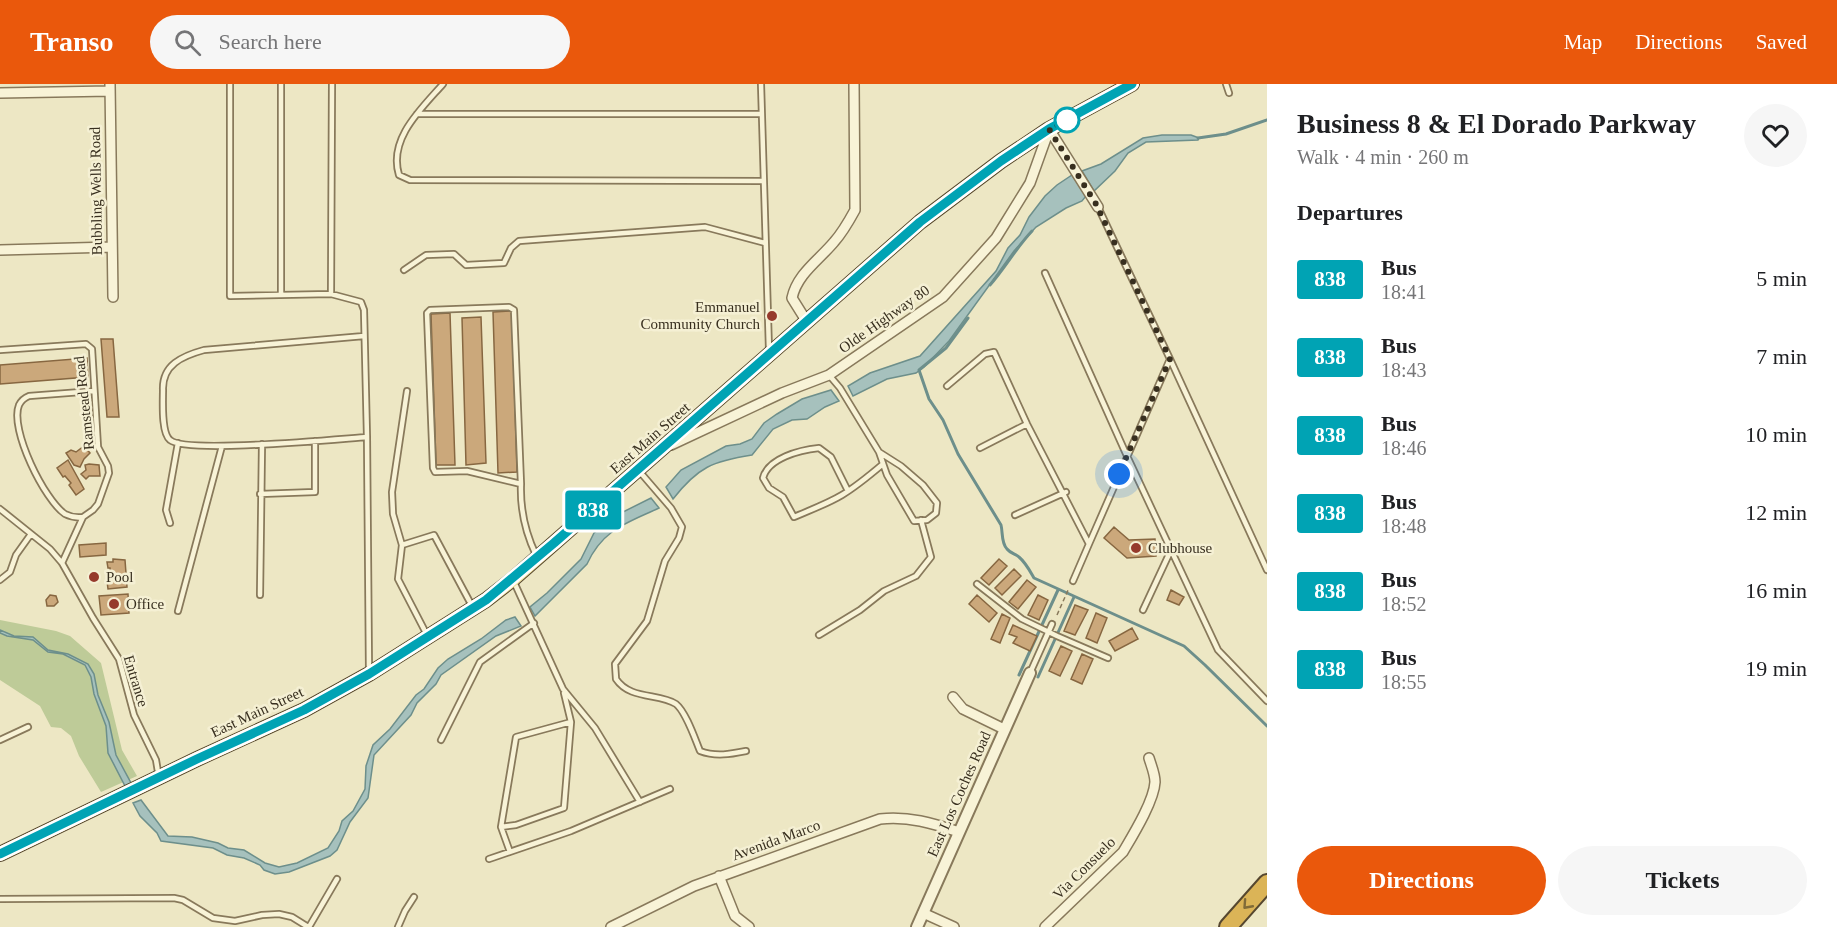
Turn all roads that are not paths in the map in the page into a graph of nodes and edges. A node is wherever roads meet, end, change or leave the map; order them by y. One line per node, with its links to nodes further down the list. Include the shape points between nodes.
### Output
1 (230, 84): 22 (lane, via 230,296)
2 (281, 84): 22 (lane)
3 (332, 84): 23 (lane)
4 (443, 84): 12 (lane)
5 (761, 84): 13 (lane)
6 (854, 84): 25 (street, via 855,210 834,242 795,286 792,298)
7 (1132, 84): 14 (main road, East Main Street)
8 (1226, 84): 11 (lane)
9 (110, 87): 10 (street); 18 (street, Bubbling Wells Road)
10 (0, 93)
11 (1229, 93)
12 (417, 114): 13 (lane); 15 (lane, via 401,137 396,164 399,175 410,180)
13 (762, 114): 15 (lane)
14 (1049, 129): 16 (street); 25 (main road, East Main Street, via 920,222); 30 (street, Olde Highway 80, via 1030,183 996,238 943,297)
15 (763, 181): 17 (lane)
16 (1098, 207): 29 (lane)
17 (765, 243): 20 (lane, via 705,227 519,241 504,263 466,265 454,254 426,255); 28 (lane)
18 (112, 247): 19 (street); 24 (street, Bubbling Wells Road)
19 (0, 250)
20 (404, 270)
21 (1045, 273): 43 (lane)
22 (281, 294): 23 (lane)
23 (331, 294): 26 (lane, via 361,302)
24 (113, 297)
25 (807, 322): 28 (main road, East Main Street)
26 (364, 336): 35 (lane); 37 (lane, via 204,350 184,356 167,369 162,380 164,427 171,441)
27 (0, 350): 32 (lane, Ramstead Road, via 86,344 92,349)
28 (769, 356): 41 (main road, East Main Street)
29 (1170, 359): 43 (lane); 61 (lane)
30 (829, 375): 41 (street, Olde Highway 80); 42 (lane)
31 (947, 386): 34 (lane, via 985,354 994,352)
32 (94, 391): 52 (lane, Ramstead Road, via 99,447 109,473 98,504); 52 (lane, via 29,396 18,407 26,451 46,493 65,514)
33 (407, 391): 57 (lane, via 392,492 393,514)
34 (1027, 424): 40 (lane); 48 (lane)
35 (367, 437): 36 (lane); 77 (lane)
36 (315, 441): 38 (lane); 49 (lane, via 315,492)
37 (178, 443): 39 (lane); 54 (lane, via 166,510)
38 (262, 444): 39 (lane); 49 (lane)
39 (222, 446): 69 (lane)
40 (980, 448)
41 (660, 450): 45 (main road, East Main Street)
42 (879, 452): 44 (lane); 53 (lane, via 902,466 936,503 936,513)
43 (1127, 456): 56 (lane); 58 (lane)
44 (883, 464): 47 (lane); 53 (lane, via 903,506 914,521)
45 (639, 470): 59 (main road, East Main Street); 86 (lane, via 682,527 680,538 665,561 647,621 615,664 614,675 626,689 675,703 700,751 725,755)
46 (521, 484): 46 (lane, via 468,471 435,472 427,313 430,310 514,310); 59 (lane, via 523,519)
47 (848, 491): 47 (lane, via 794,517 783,496 769,488 764,478 766,469 775,461 819,448 831,457)
48 (1064, 493): 51 (lane); 56 (lane)
49 (260, 494): 66 (lane)
50 (0, 509): 55 (lane, Entrance)
51 (1015, 515)
52 (83, 517): 60 (lane, Ramstead Road)
53 (921, 520): 73 (lane, via 931,557 916,576 884,591)
54 (170, 523)
55 (31, 534): 60 (lane, Entrance); 63 (lane)
56 (1089, 544): 64 (lane)
57 (402, 545): 67 (lane, via 434,535); 74 (lane, via 398,579)
58 (1171, 550): 68 (lane); 80 (lane, via 1218,650)
59 (537, 558): 62 (main road, East Main Street)
60 (62, 562): 88 (lane, Entrance, via 119,659 134,715)
61 (1267, 570)
62 (513, 579): 67 (main road, East Main Street); 70 (lane)
63 (0, 580)
64 (1072, 583)
65 (978, 584): 72 (lane, via 1022,619)
66 (260, 595)
67 (473, 608): 74 (main road, East Main Street)
68 (1143, 610)
69 (178, 611)
70 (534, 623): 78 (lane); 85 (lane, via 480,662)
71 (1052, 624): 72 (lane)
72 (1048, 632): 75 (lane); 76 (lane)
73 (819, 635)
74 (428, 637): 77 (main road, East Main Street)
75 (1108, 658)
76 (1030, 673): 83 (street, East Los Coches Road)
77 (369, 674): 89 (main road, East Main Street, via 304,710)
78 (563, 689): 81 (lane); 92 (lane, via 595,728)
79 (953, 697): 83 (street, via 963,709)
80 (1267, 701)
81 (571, 722): 93 (lane, via 516,737); 93 (lane, via 564,808)
82 (28, 727): 84 (lane)
83 (1004, 729): 94 (street, East Los Coches Road)
84 (0, 740)
85 (441, 740)
86 (747, 751)
87 (1149, 758): 112 (street, Via Consuelo, via 1155,781 1127,846)
88 (156, 763): 89 (lane, via 162,771); 90 (lane, Entrance)
89 (172, 771): 90 (main road, East Main Street)
90 (155, 779): 96 (main road, East Main Street)
91 (670, 789): 92 (lane)
92 (640, 802): 95 (lane)
93 (501, 827): 95 (lane)
94 (959, 831): 98 (street, Avenida Marco, via 919,819 880,819); 103 (street, East Los Coches Road)
95 (510, 852): 97 (lane)
96 (0, 854)
97 (489, 859)
98 (719, 876): 108 (street, Avenida Marco); 109 (street, via 735,916)
99 (337, 879): 106 (lane)
100 (1267, 883): 113 (highway, one-way to 113)
101 (414, 897): 107 (lane)
102 (0, 899): 104 (lane, via 174,898 213,918)
103 (923, 913): 110 (street, East Los Coches Road); 111 (street)
104 (227, 920): 105 (lane); 106 (lane, via 279,914)
105 (228, 927)
106 (308, 927)
107 (398, 927)
108 (611, 927)
109 (749, 927)
110 (917, 927)
111 (954, 927)
112 (1046, 927)
113 (1228, 927)

